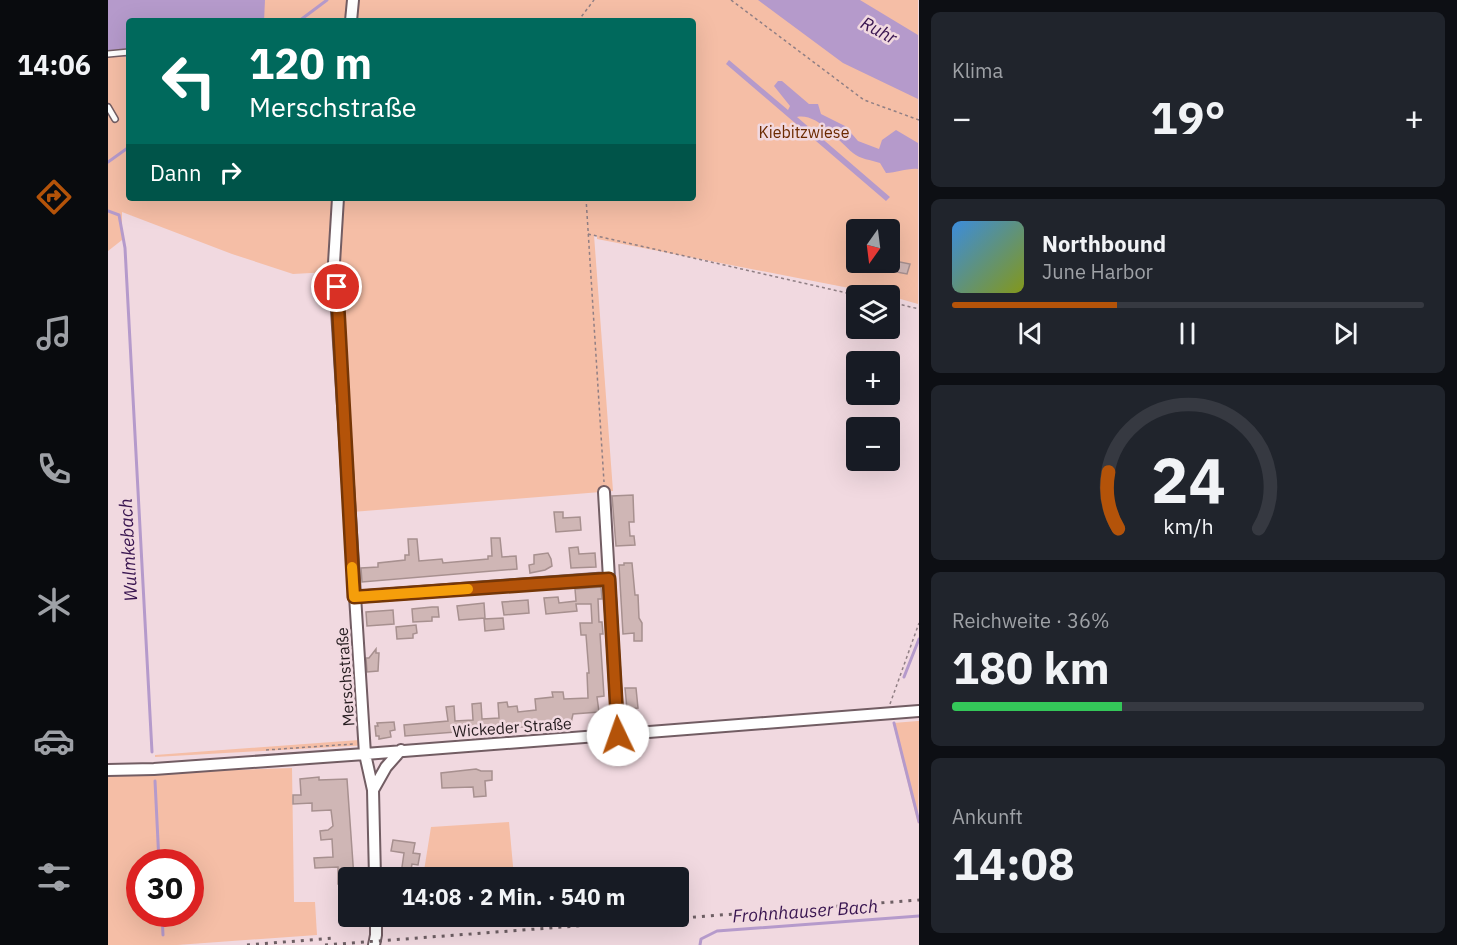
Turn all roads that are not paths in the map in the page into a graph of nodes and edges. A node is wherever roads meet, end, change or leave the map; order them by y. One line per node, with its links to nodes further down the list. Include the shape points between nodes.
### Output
1 (353, 0): 2 (street)
2 (351, 18)
3 (126, 52): 4 (lane)
4 (108, 54)
5 (108, 107): 6 (lane)
6 (115, 119)
7 (338, 201): 10 (street, Merschstraße, via 334,263)
8 (604, 492): 9 (street)
9 (609, 579): 10 (street); 12 (street)
10 (354, 597): 14 (street, Merschstraße)
11 (918, 711): 12 (street, Wickeder Straße, via 889,709)
12 (618, 735): 13 (street, Wickeder Straße)
13 (401, 750): 14 (street, Wickeder Straße); 16 (street)
14 (365, 754): 15 (street, Wickeder Straße); 16 (street, Merschstraße)
15 (108, 770)
16 (373, 790): 17 (street, Merschstraße)
17 (375, 867)
18 (376, 927): 19 (street)
19 (374, 945)

